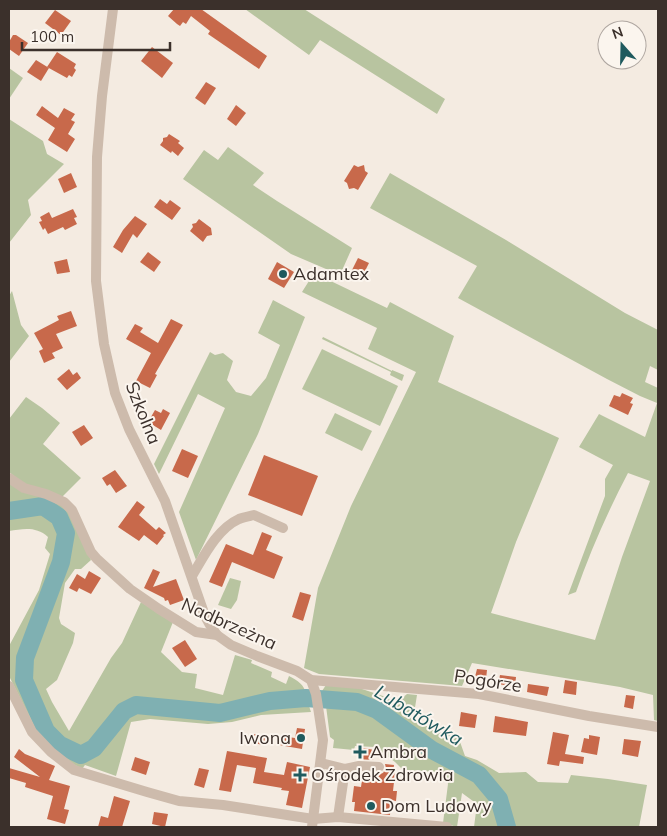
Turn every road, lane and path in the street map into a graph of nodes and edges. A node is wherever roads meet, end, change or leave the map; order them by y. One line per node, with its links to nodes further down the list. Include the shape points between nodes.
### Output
1 (113, 9): 4 (street, Szkolna, via 100,120 96,189 96,281 104,344 115,393 165,501)
2 (9, 478): 5 (street, Nadbrzeżna, via 24,488 64,502 72,510 96,559 130,589 196,632)
3 (282, 528): 4 (street, via 254,514 239,519 222,532)
4 (192, 576): 5 (street, Szkolna, via 205,616)
5 (217, 635): 6 (street, Nadbrzeżna)
6 (311, 680): 8 (street, Pogórze, via 479,694); 9 (street, via 324,740)
7 (9, 686): 13 (street, via 32,732 50,752 74,770 179,801 223,805)
8 (658, 726)
9 (321, 763): 11 (street); 13 (street)
10 (379, 767): 11 (street)
11 (345, 769): 12 (street)
12 (334, 821): 13 (street); 14 (street)
13 (312, 823)
14 (447, 827)

